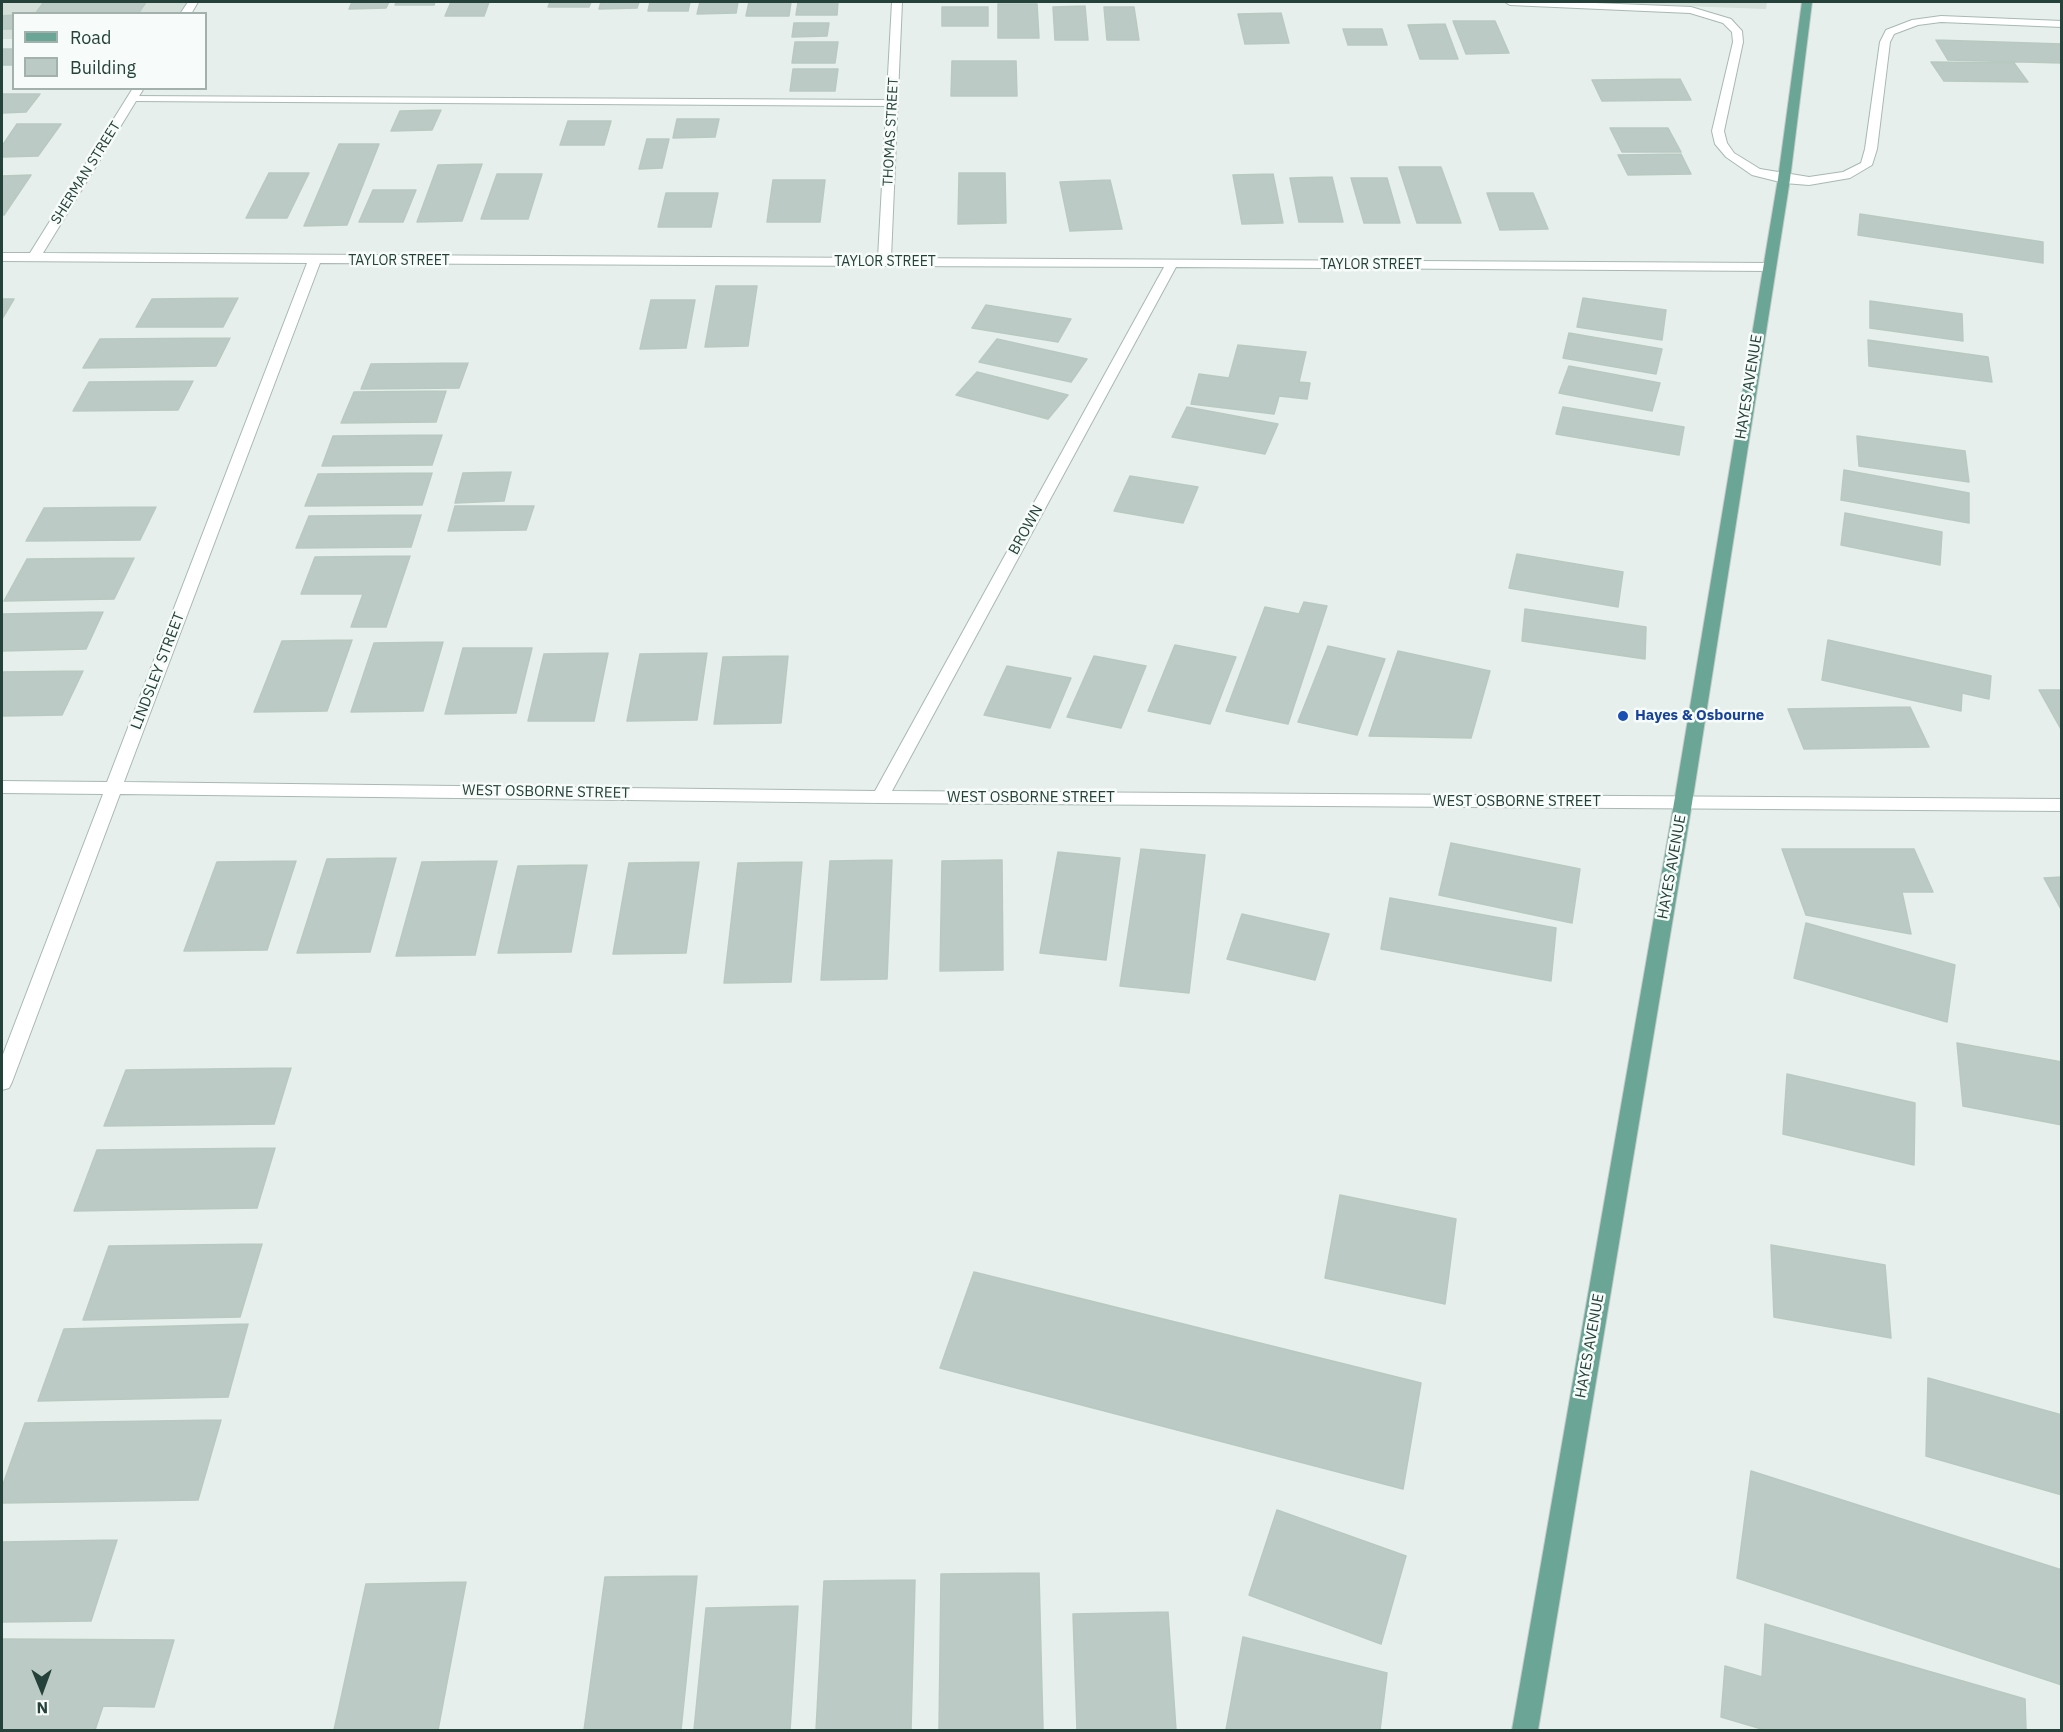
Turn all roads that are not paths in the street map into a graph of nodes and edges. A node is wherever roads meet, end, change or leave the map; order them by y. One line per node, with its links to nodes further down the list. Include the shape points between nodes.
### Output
1 (897, 2): 6 (street, THOMAS STREET)
2 (1510, 2): 7 (street, via 1691,10 1734,25 1738,42 1718,131 1721,144 1744,166)
3 (1807, 2): 7 (main road, HAYES AVENUE)
4 (2061, 24): 7 (street, via 1941,19 1916,22 1890,32 1885,42 1866,165 1832,179)
5 (136, 93): 6 (street); 9 (street, SHERMAN STREET)
6 (892, 103): 11 (street, THOMAS STREET)
7 (1784, 179): 13 (main road, HAYES AVENUE)
8 (2, 257): 9 (street, TAYLOR STREET)
9 (34, 257): 10 (street, TAYLOR STREET)
10 (314, 261): 11 (street, TAYLOR STREET); 15 (street, LINDSLEY STREET)
11 (884, 262): 12 (street, TAYLOR STREET)
12 (1172, 264): 13 (street, TAYLOR STREET); 16 (street, BROWN)
13 (1769, 267): 17 (main road, HAYES AVENUE)
14 (2, 787): 15 (street, WEST OSBORNE STREET)
15 (115, 787): 16 (street, WEST OSBORNE STREET); 19 (street, LINDSLEY STREET)
16 (880, 797): 17 (street, WEST OSBORNE STREET)
17 (1683, 803): 18 (street, WEST OSBORNE STREET); 20 (main road, HAYES AVENUE)
18 (2061, 805)
19 (2, 1082)
20 (1525, 1731)

